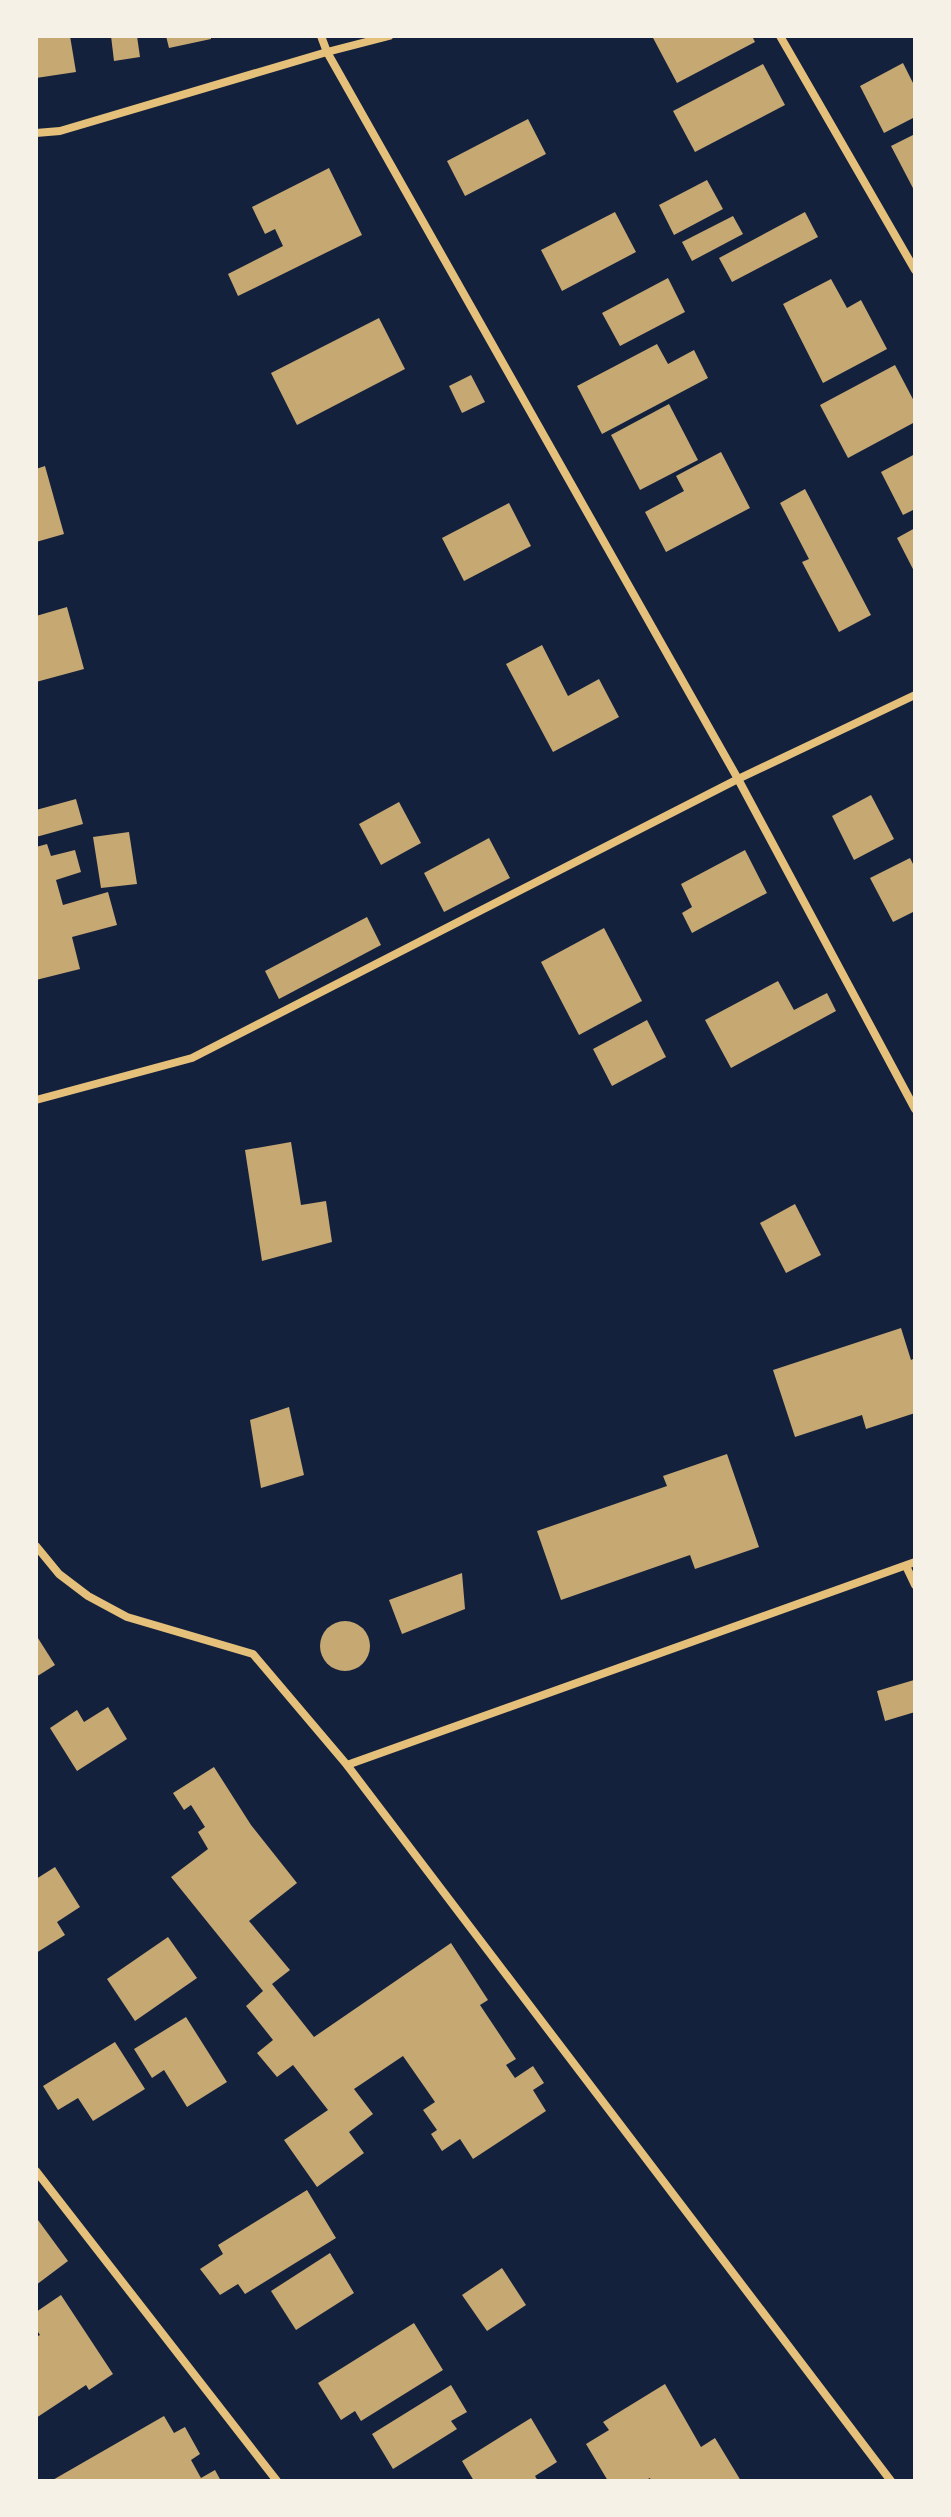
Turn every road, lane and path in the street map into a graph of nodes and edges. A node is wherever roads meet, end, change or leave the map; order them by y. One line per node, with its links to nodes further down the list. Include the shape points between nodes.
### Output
1 (321, 36): 4 (street)
2 (389, 36): 4 (street)
3 (780, 36): 6 (street)
4 (327, 52): 5 (street, via 60,131); 8 (street)
5 (36, 133)
6 (915, 270)
7 (915, 695): 8 (street)
8 (738, 779): 9 (street, via 192,1058); 10 (street)
9 (36, 1100)
10 (915, 1109)
11 (36, 1546): 14 (street, via 59,1574 127,1617 253,1654)
12 (911, 1564): 13 (street); 14 (street)
13 (915, 1585)
14 (347, 1765): 17 (street)
15 (36, 2171): 16 (street)
16 (277, 2481)
17 (891, 2481)

